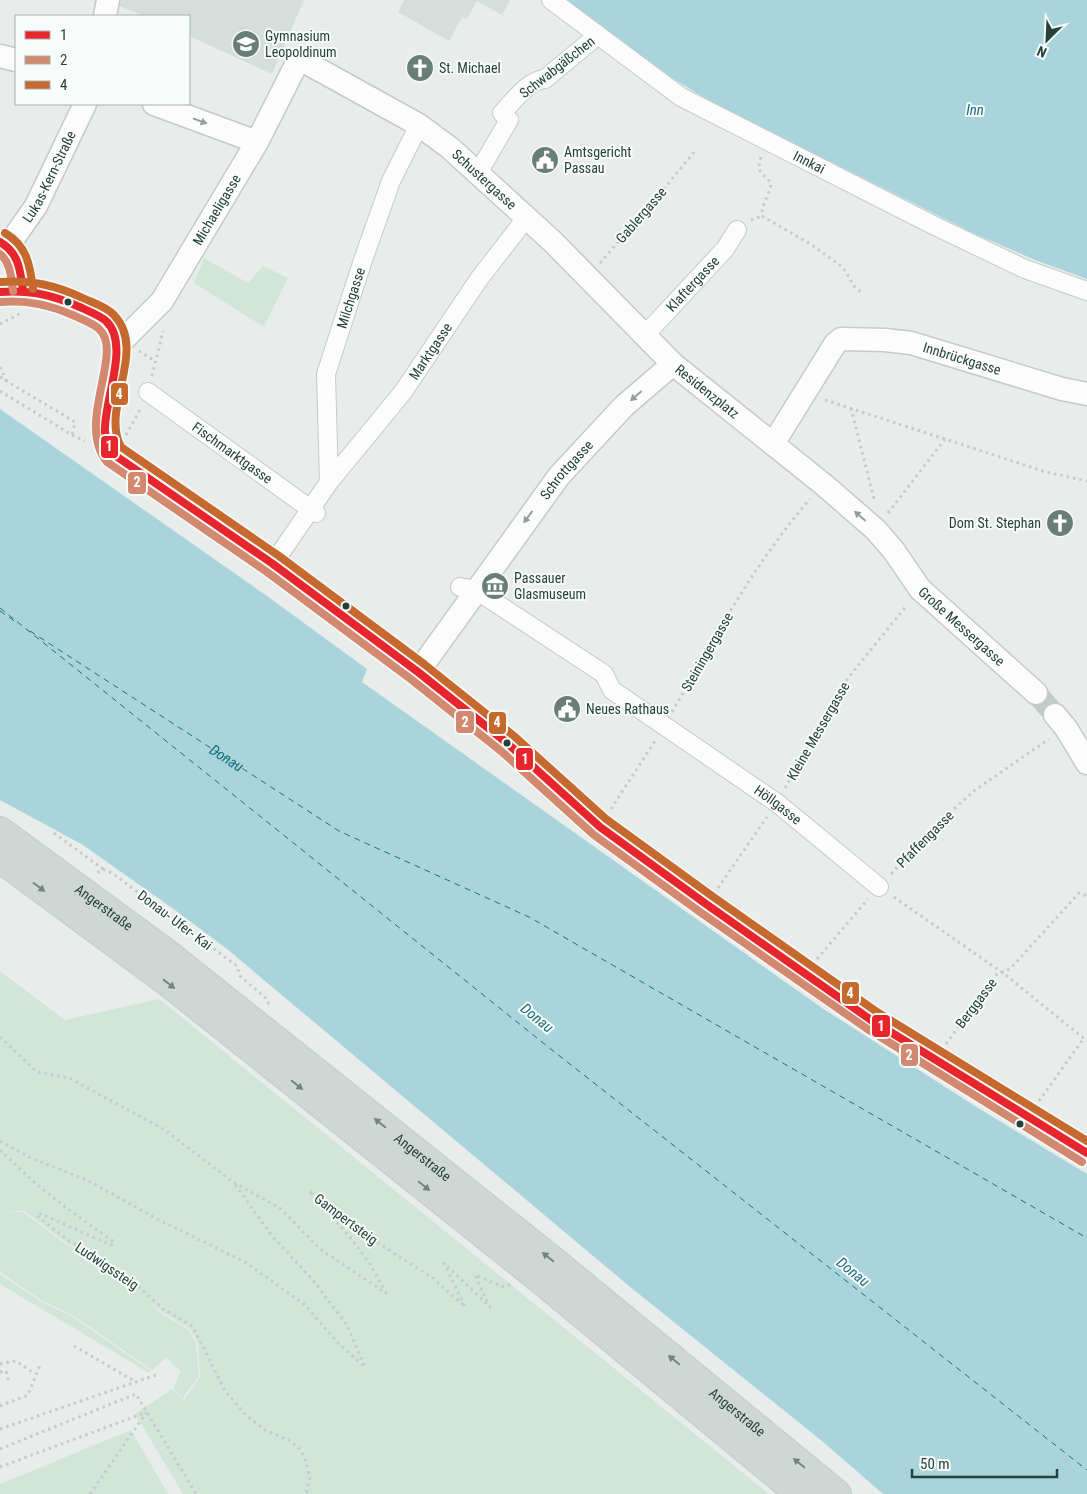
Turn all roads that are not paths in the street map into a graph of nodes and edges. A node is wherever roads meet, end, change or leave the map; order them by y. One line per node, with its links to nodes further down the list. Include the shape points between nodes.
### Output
1 (108, 0): 3 (street)
2 (551, 0): 4 (street, Innkai)
3 (105, 15)
4 (598, 35): 12 (street, Schwabgäßchen, via 545,79 538,79 524,90 502,113 508,120); 17 (street, Innkai, via 682,98 1016,265)
5 (0, 56): 6 (street)
6 (15, 60)
7 (298, 61): 10 (street, Schustergasse); 11 (street, Michaeligasse)
8 (85, 105): 15 (street, Lukas-Kern-Straße, via 36,206)
9 (157, 105): 11 (street, one-way to 11)
10 (419, 125): 12 (street, Schustergasse); 25 (street, Milchgasse, via 391,182 326,374)
11 (257, 142): 20 (street, Michaeligasse, via 162,301)
12 (478, 173): 13 (street, Schustergasse)
13 (527, 217): 19 (street, Schustergasse); 25 (street, Marktgasse, via 479,279 403,392)
14 (737, 230): 19 (street, Klaftergasse, via 725,250)
15 (4, 244): 16 (street, via 17,256)
16 (23, 290): 18 (street); 20 (street, via 42,292 68,302 108,323)
17 (1087, 290)
18 (0, 292)
19 (645, 335): 21 (street, Residenzplatz)
20 (117, 346): 28 (street, via 104,432 113,454)
21 (673, 364): 24 (street, Residenzplatz); 29 (street, Schrottgasse, one-way to 29, via 624,406 559,476)
22 (148, 392): 26 (street, Fischmarktgasse)
23 (1087, 394): 24 (street, Innbrückgasse, via 911,343 841,339)
24 (773, 444): 27 (street, Residenzplatz, one-way to 24, via 878,527)
25 (329, 482): 26 (street, Marktgasse)
26 (313, 512): 28 (street, Marktgasse)
27 (894, 551): 31 (street, Große Messergasse, via 920,589)
28 (272, 564): 30 (street)
29 (468, 588): 30 (street, Schrottgasse); 36 (street, Höllgasse, via 604,674 612,690 777,803)
30 (418, 672): 37 (street, via 507,743 600,827 706,904 871,1020)
31 (1036, 694)
32 (1060, 721): 33 (street)
33 (1087, 763)
34 (0, 831): 39 (main road, Angerstraße, one-way to 34, via 552,1260 165,952)
35 (0, 858): 38 (main road, Angerstraße, one-way to 38, via 169,983 535,1275)
36 (879, 887)
37 (1087, 1153)
38 (800, 1494)
39 (837, 1494)

